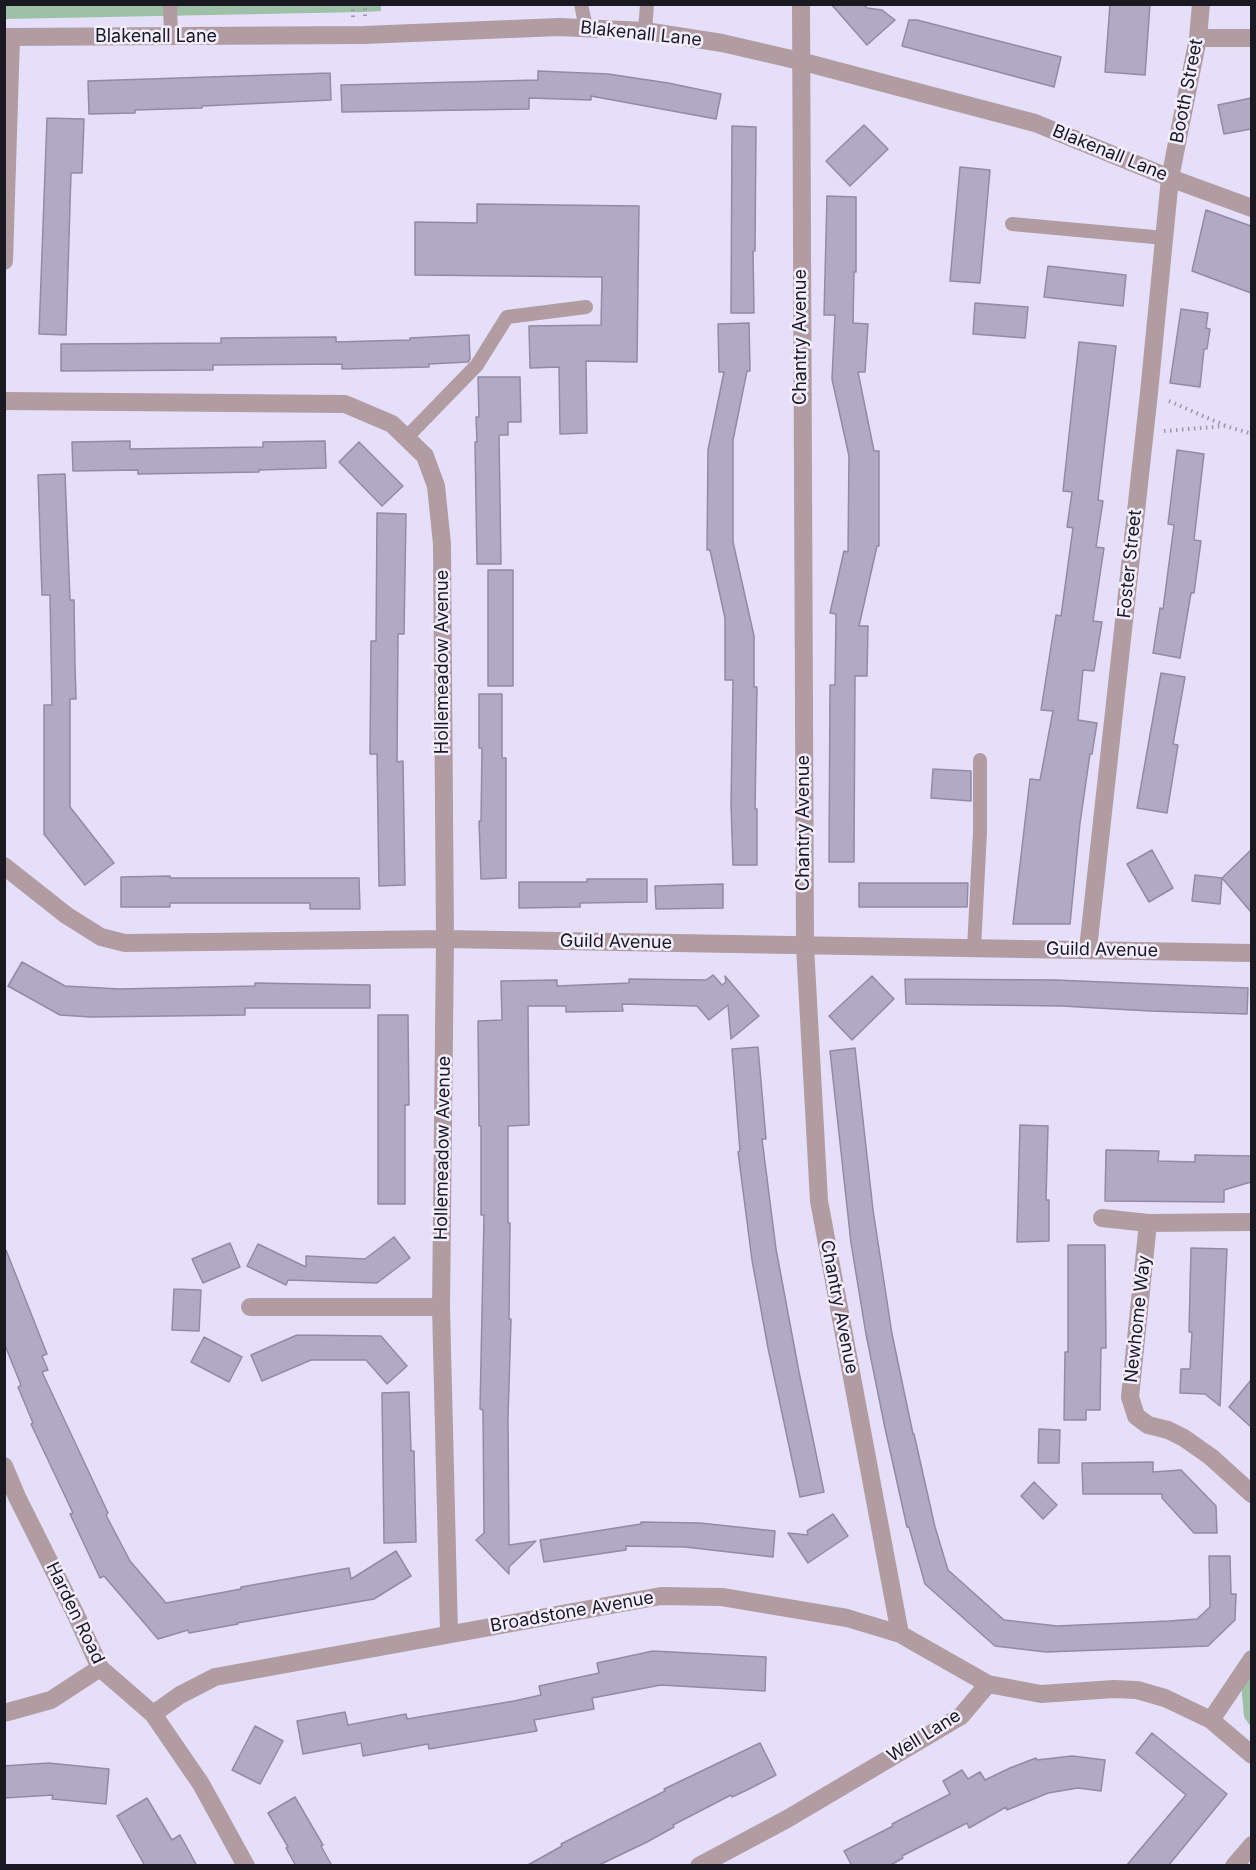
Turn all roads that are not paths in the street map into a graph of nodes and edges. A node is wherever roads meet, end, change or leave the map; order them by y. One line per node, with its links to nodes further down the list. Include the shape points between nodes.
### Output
1 (170, 4): 8 (lane)
2 (581, 4): 6 (lane)
3 (646, 4): 7 (lane)
4 (801, 4): 12 (street, Chantry Avenue)
5 (1201, 4): 10 (street, Booth Street)
6 (586, 28): 7 (street, Blakenall Lane); 8 (street, Blakenall Lane)
7 (645, 31): 12 (street, Blakenall Lane)
8 (171, 37): 9 (street, Blakenall Lane)
9 (8, 38): 17 (street)
10 (1198, 38): 11 (street); 13 (street, Booth Street)
11 (1251, 38)
12 (800, 61): 13 (street, Blakenall Lane, via 1035,123); 24 (street, Chantry Avenue)
13 (1170, 178): 14 (street, Blakenall Lane); 16 (street, Foster Street)
14 (1251, 208)
15 (1012, 224): 16 (lane)
16 (1165, 238): 26 (street, Foster Street)
17 (4, 261)
18 (586, 307): 20 (lane, via 507,317 477,365)
19 (4, 401): 20 (street, Hollemeadow Avenue, via 345,404 392,424)
20 (406, 438): 23 (street, Hollemeadow Avenue, via 425,456 436,486 442,544)
21 (980, 760): 25 (lane)
22 (4, 866): 23 (street, Guild Avenue, via 66,915 101,937 124,944)
23 (445, 939): 24 (street, Guild Avenue); 32 (street, Hollemeadow Avenue)
24 (805, 946): 25 (street, Guild Avenue); 36 (street, Chantry Avenue, via 819,1202)
25 (974, 948): 26 (street, Guild Avenue)
26 (1088, 950): 27 (street, Guild Avenue)
27 (1251, 953)
28 (1102, 1218): 30 (street)
29 (1251, 1222): 30 (street)
30 (1148, 1223): 34 (street, Newhome Way, via 1130,1397 1136,1416 1148,1425 1184,1438)
31 (250, 1307): 32 (street)
32 (441, 1307): 35 (street, Hollemeadow Avenue)
33 (4, 1466): 38 (street, Harden Road)
34 (1251, 1494)
35 (448, 1634): 36 (street, Broadstone Avenue, via 661,1596 722,1597 847,1618); 41 (street, Broadstone Avenue, via 215,1677)
36 (900, 1634): 39 (street, Broadstone Avenue)
37 (1251, 1659): 42 (street)
38 (100, 1668): 40 (street, via 51,1700); 41 (street, Harden Road)
39 (988, 1684): 42 (street, via 1041,1694 1137,1690 1165,1698); 46 (street, Well Lane, via 961,1716)
40 (4, 1713)
41 (153, 1714): 45 (street, Harden Road, via 201,1784)
42 (1211, 1720): 43 (street)
43 (1251, 1755)
44 (1251, 1845): 47 (street)
45 (246, 1866)
46 (699, 1866)
47 (1234, 1866)

